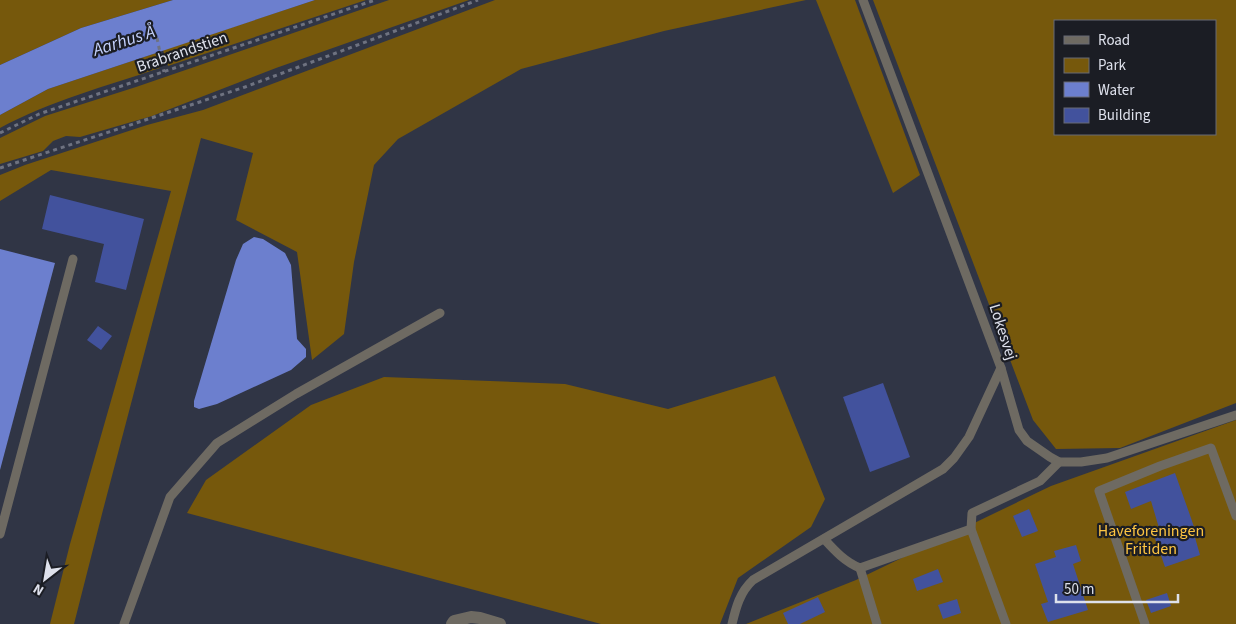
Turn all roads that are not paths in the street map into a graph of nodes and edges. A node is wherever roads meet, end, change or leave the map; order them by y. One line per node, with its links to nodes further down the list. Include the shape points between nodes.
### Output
1 (863, 0): 4 (lane, Lokesvej)
2 (73, 259): 9 (lane)
3 (440, 313): 13 (lane, via 296,394 217,443 170,497)
4 (1001, 368): 6 (lane, via 1019,430 1027,441); 10 (lane, Lokesvej, via 969,437 943,469)
5 (1236, 415): 6 (lane, via 1107,458)
6 (1059, 462): 8 (lane, via 1040,481 972,513)
7 (1236, 516): 18 (lane, via 1211,448 1099,491)
8 (971, 529): 11 (lane); 17 (lane)
9 (0, 534)
10 (824, 539): 11 (lane, via 842,558); 15 (lane, Lokesvej, via 753,580 742,592)
11 (860, 568): 16 (lane)
12 (453, 622): 14 (street, via 470,617)
13 (124, 624)
14 (500, 624)
15 (732, 624)
16 (878, 624)
17 (1006, 624)
18 (1145, 624)

